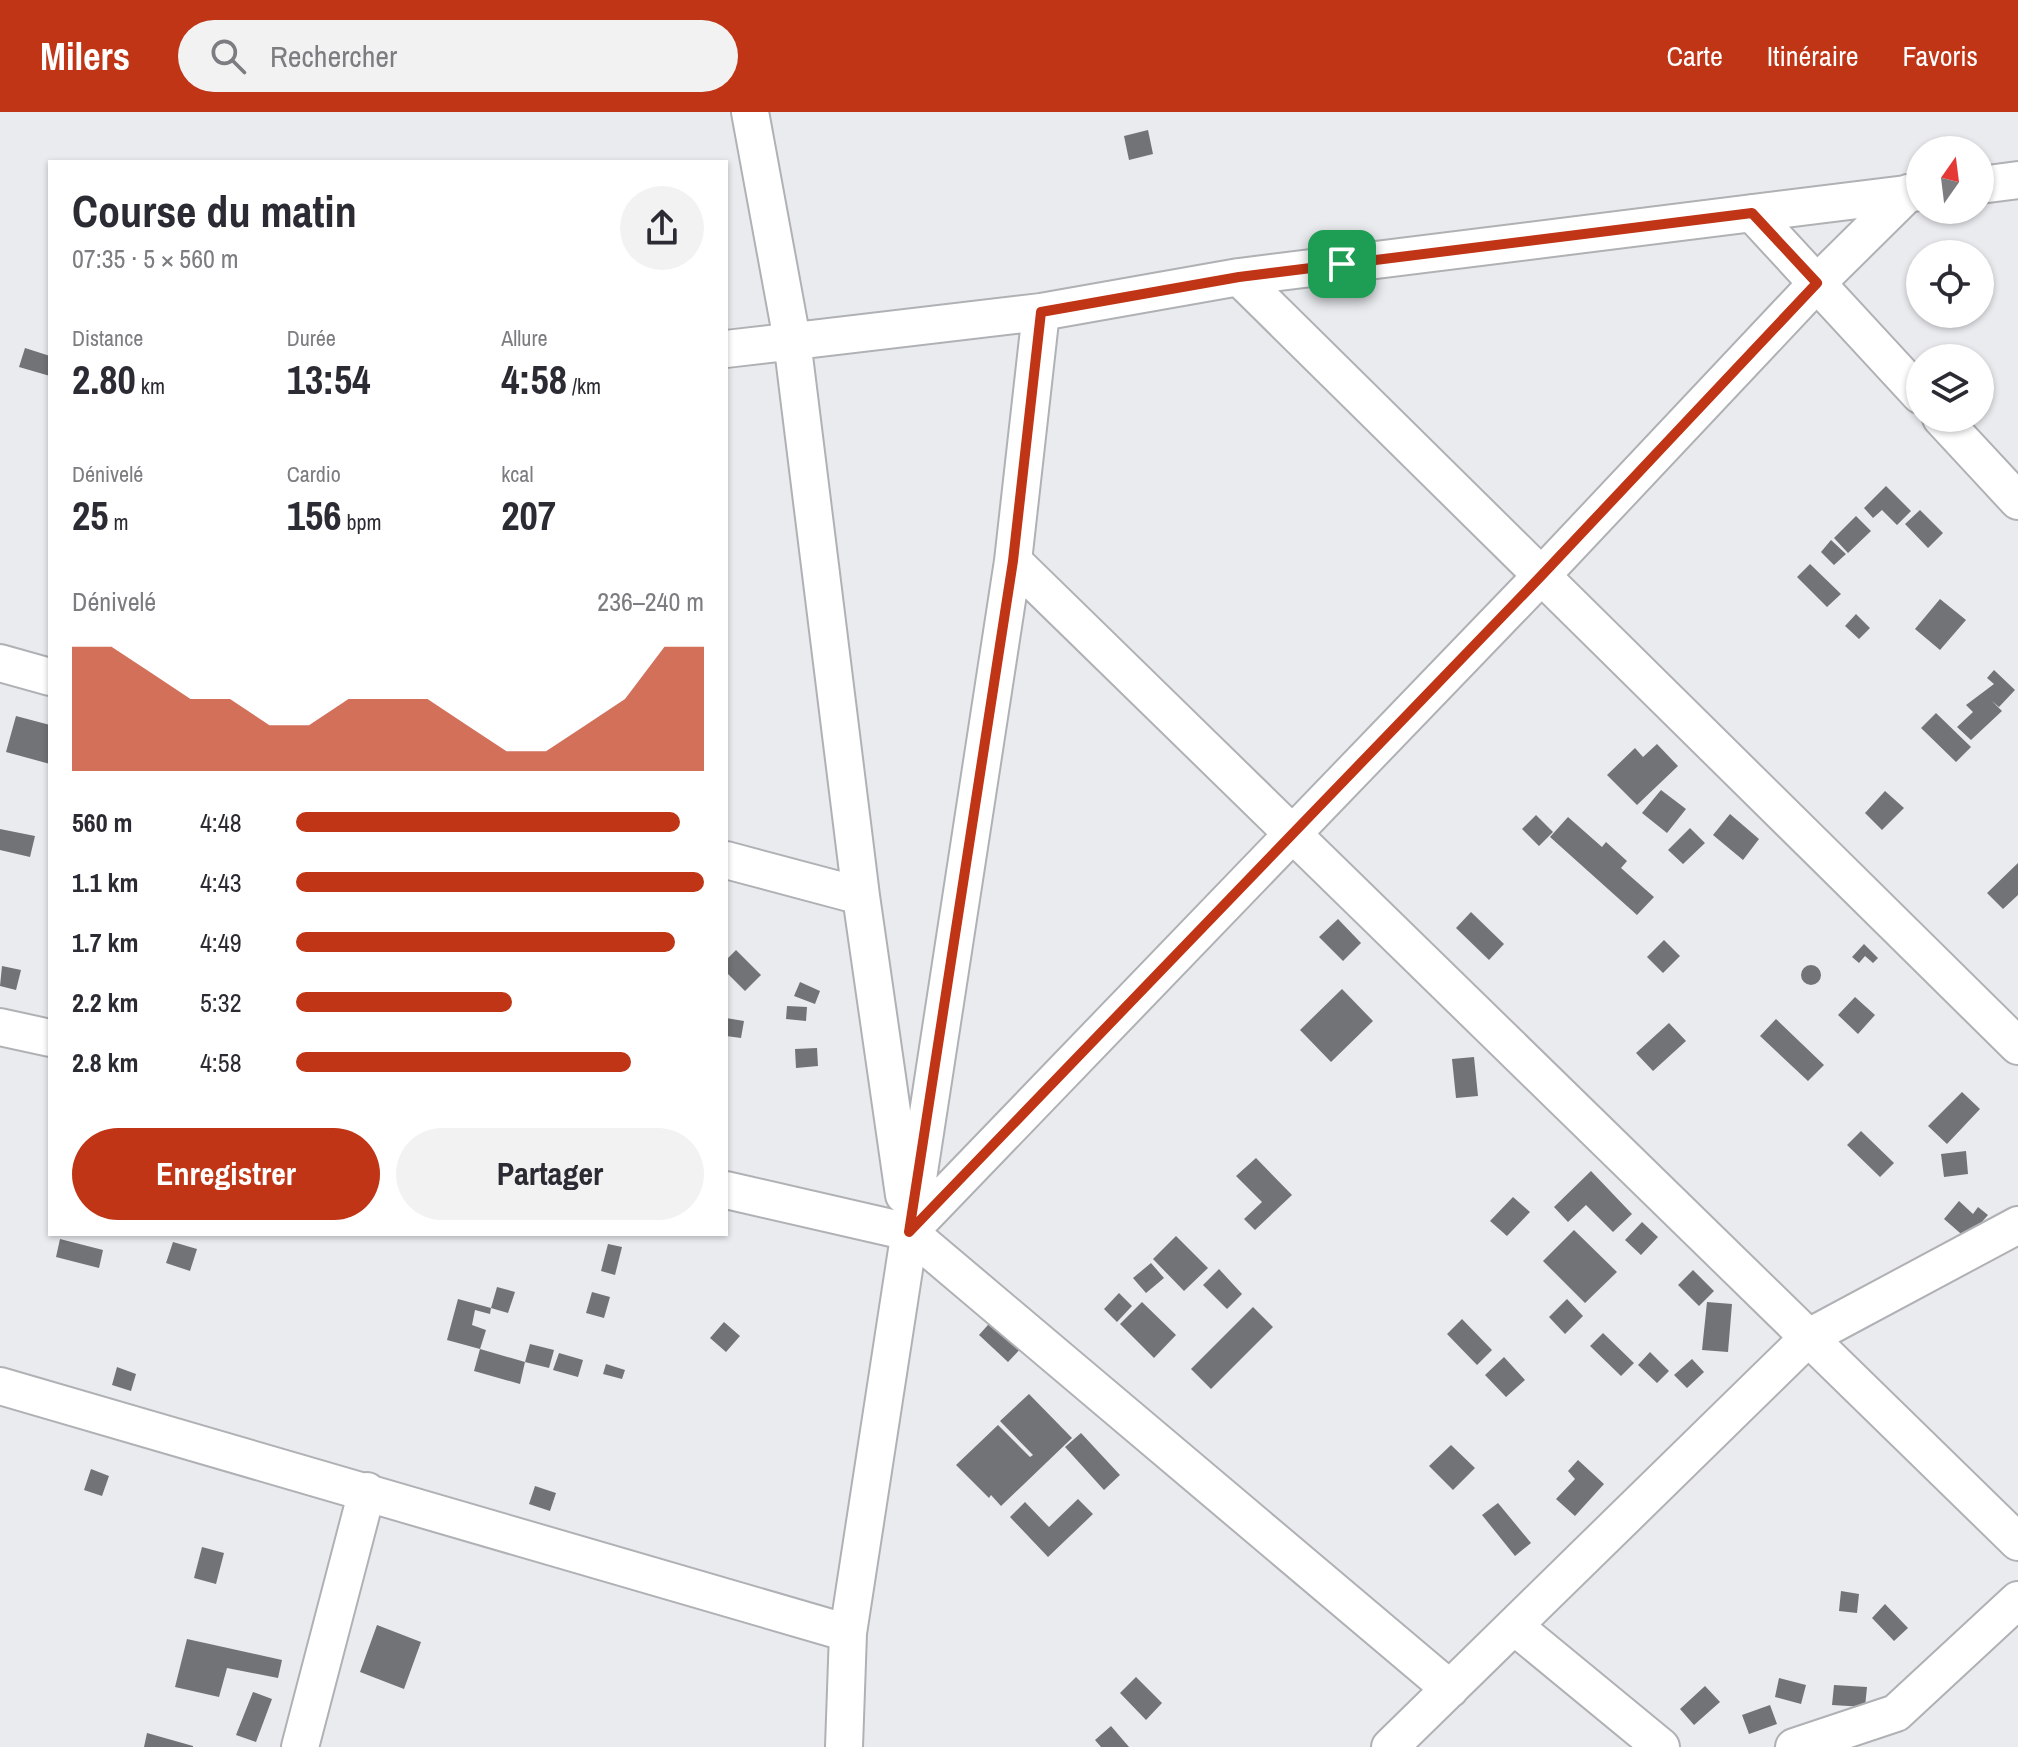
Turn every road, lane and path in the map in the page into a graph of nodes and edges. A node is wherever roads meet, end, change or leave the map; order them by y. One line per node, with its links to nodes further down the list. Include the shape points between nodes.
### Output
1 (750, 112): 10 (street)
2 (2018, 180): 3 (street)
3 (1994, 183)
4 (1906, 194): 6 (street)
5 (1906, 200): 8 (street)
6 (1752, 213): 7 (street); 8 (street)
7 (1239, 277): 9 (street); 16 (street)
8 (1817, 283): 12 (street); 16 (street)
9 (1041, 312): 10 (street); 15 (street)
10 (792, 340): 11 (street); 21 (street)
11 (728, 349)
12 (1906, 380)
13 (1954, 432): 14 (street)
14 (2018, 501)
15 (1013, 561): 19 (street); 27 (street)
16 (1542, 575): 19 (street); 24 (street)
17 (0, 663): 18 (street)
18 (48, 676)
19 (1292, 832): 27 (street); 28 (street)
20 (728, 861): 21 (street)
21 (861, 896): 27 (street)
22 (0, 1027): 23 (street)
23 (48, 1038)
24 (2018, 1046)
25 (728, 1190): 27 (street)
26 (2018, 1225): 28 (street)
27 (909, 1232): 34 (street); 35 (street)
28 (1809, 1337): 31 (street); 33 (street)
29 (0, 1386): 30 (street)
30 (367, 1491): 34 (street); 36 (street)
31 (2018, 1542)
32 (2018, 1600): 40 (street, via 1896,1713)
33 (1514, 1626): 35 (street); 39 (street)
34 (848, 1633): 37 (street)
35 (1450, 1689): 38 (street)
36 (300, 1747)
37 (844, 1747)
38 (1390, 1747)
39 (1661, 1747)
40 (1794, 1747)

